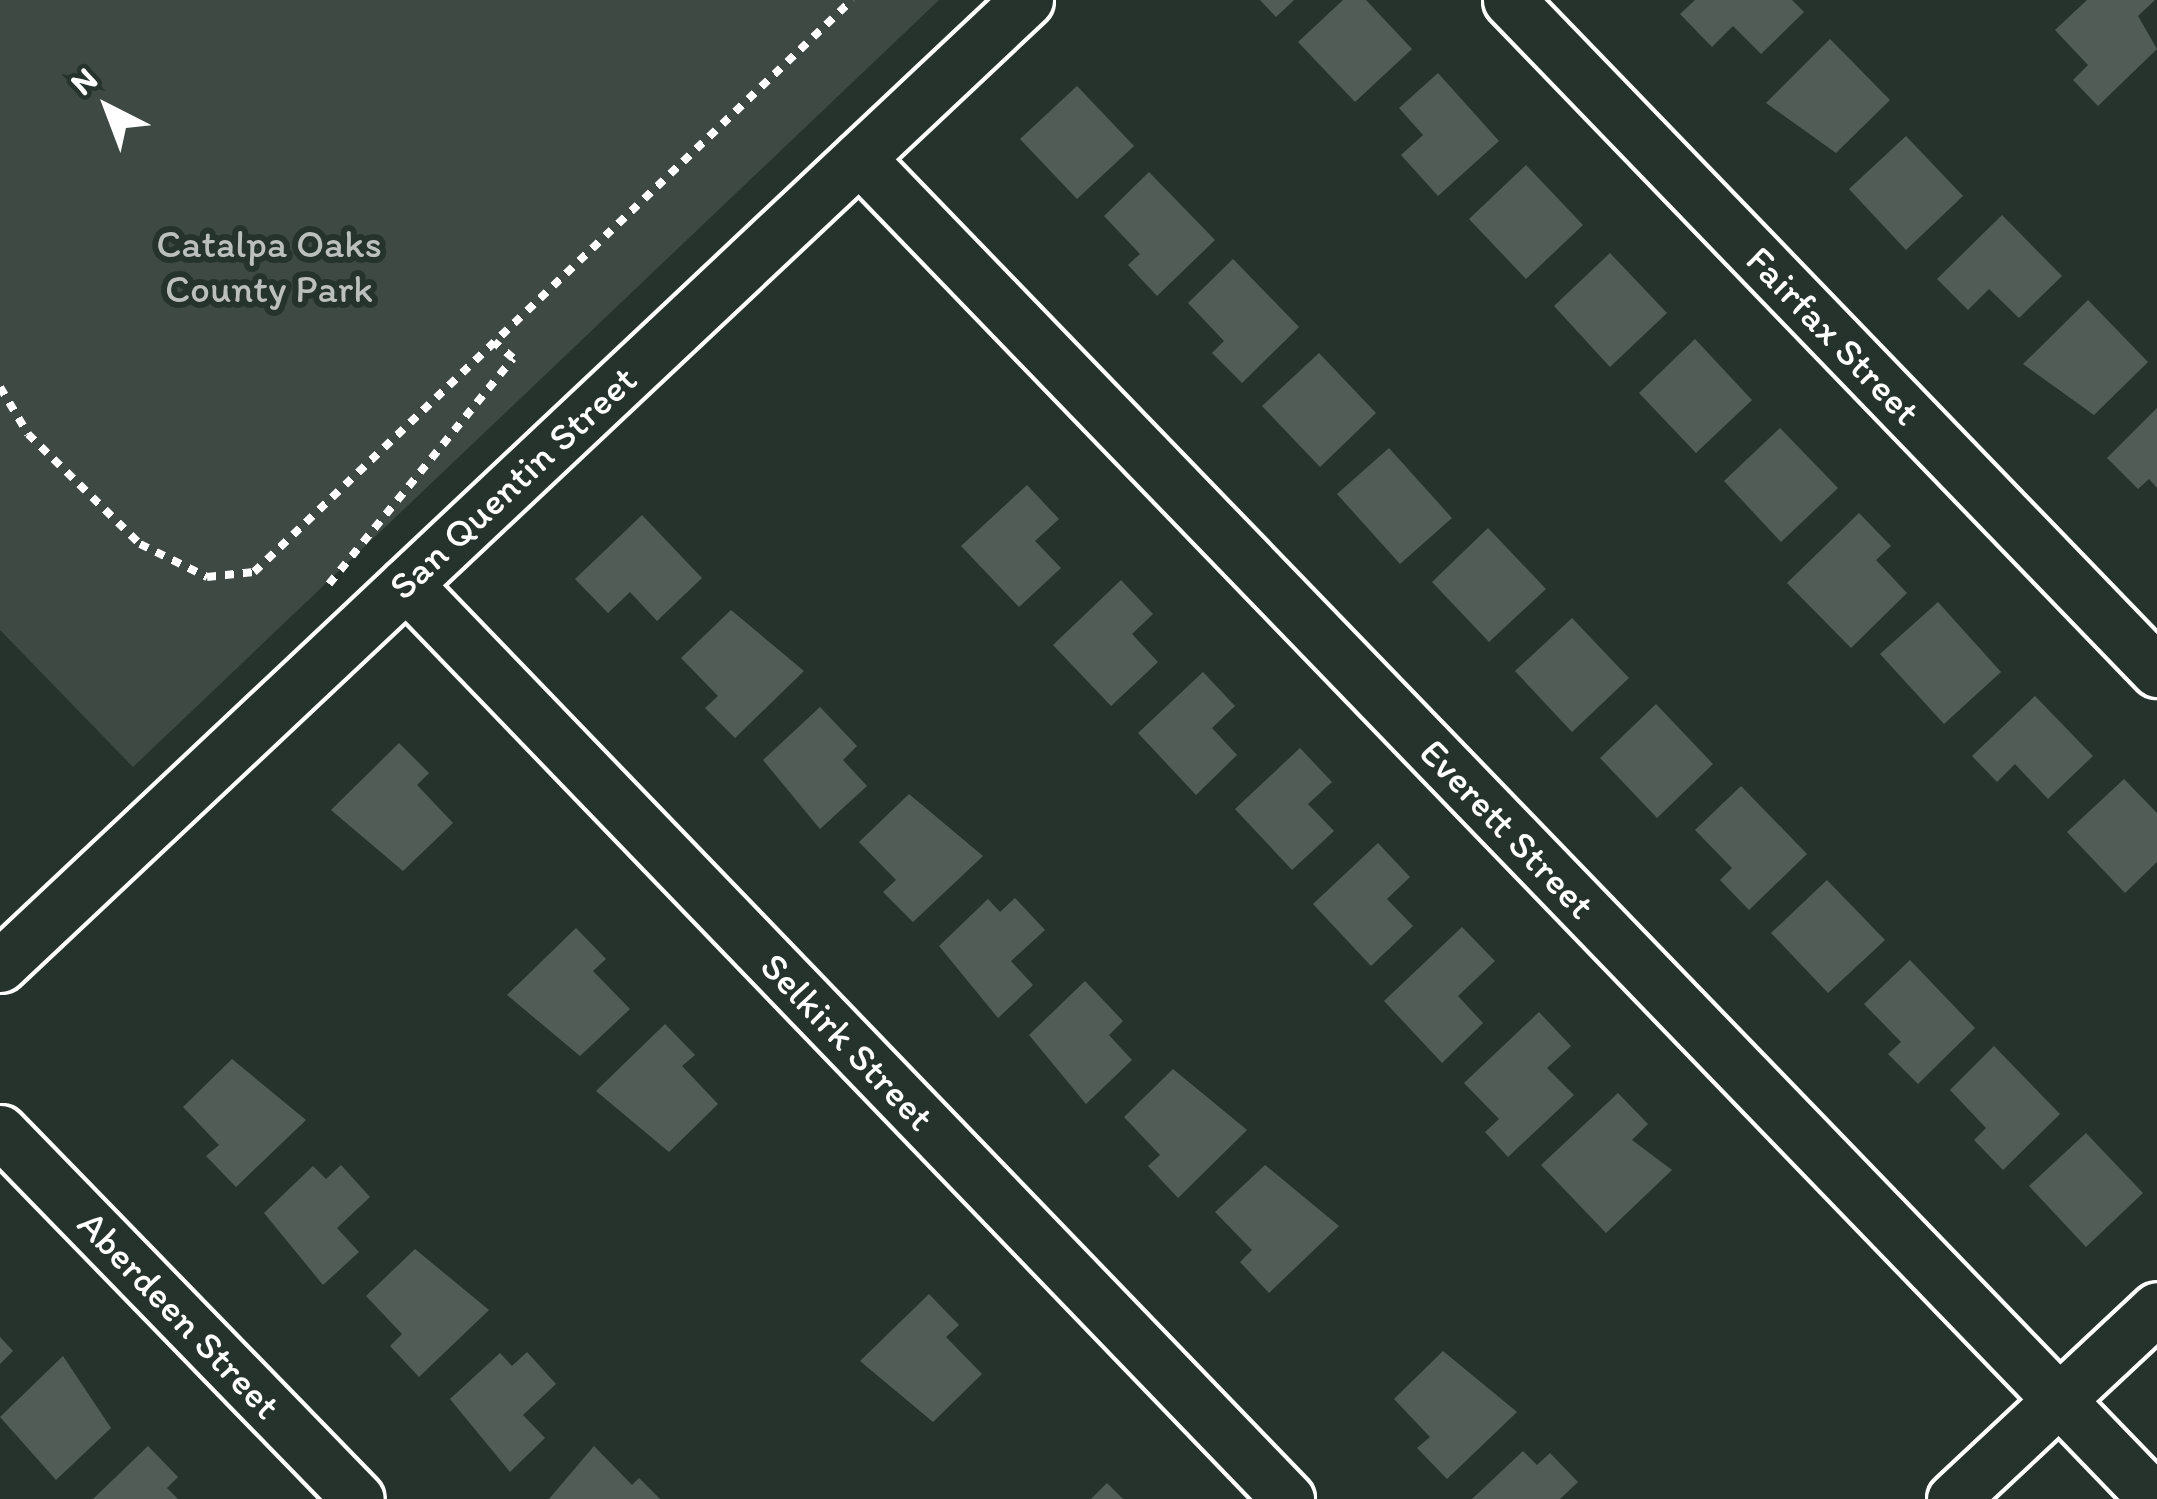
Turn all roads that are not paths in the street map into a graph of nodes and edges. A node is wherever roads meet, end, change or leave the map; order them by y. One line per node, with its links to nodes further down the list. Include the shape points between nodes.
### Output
1 (1027, 0): 3 (street, San Quentin Street)
2 (1509, 0): 5 (street, Fairfax Street)
3 (859, 158): 4 (street, San Quentin Street); 9 (street, Everett Street)
4 (406, 584): 6 (street, San Quentin Street); 11 (street, Selkirk Street)
5 (2157, 671)
6 (0, 966)
7 (0, 1130): 10 (street, Aberdeen Street)
8 (2157, 1308): 9 (street)
9 (2058, 1400): 12 (street); 13 (street, Everett Street)
10 (358, 1499)
11 (1288, 1499)
12 (1953, 1499)
13 (2155, 1499)

